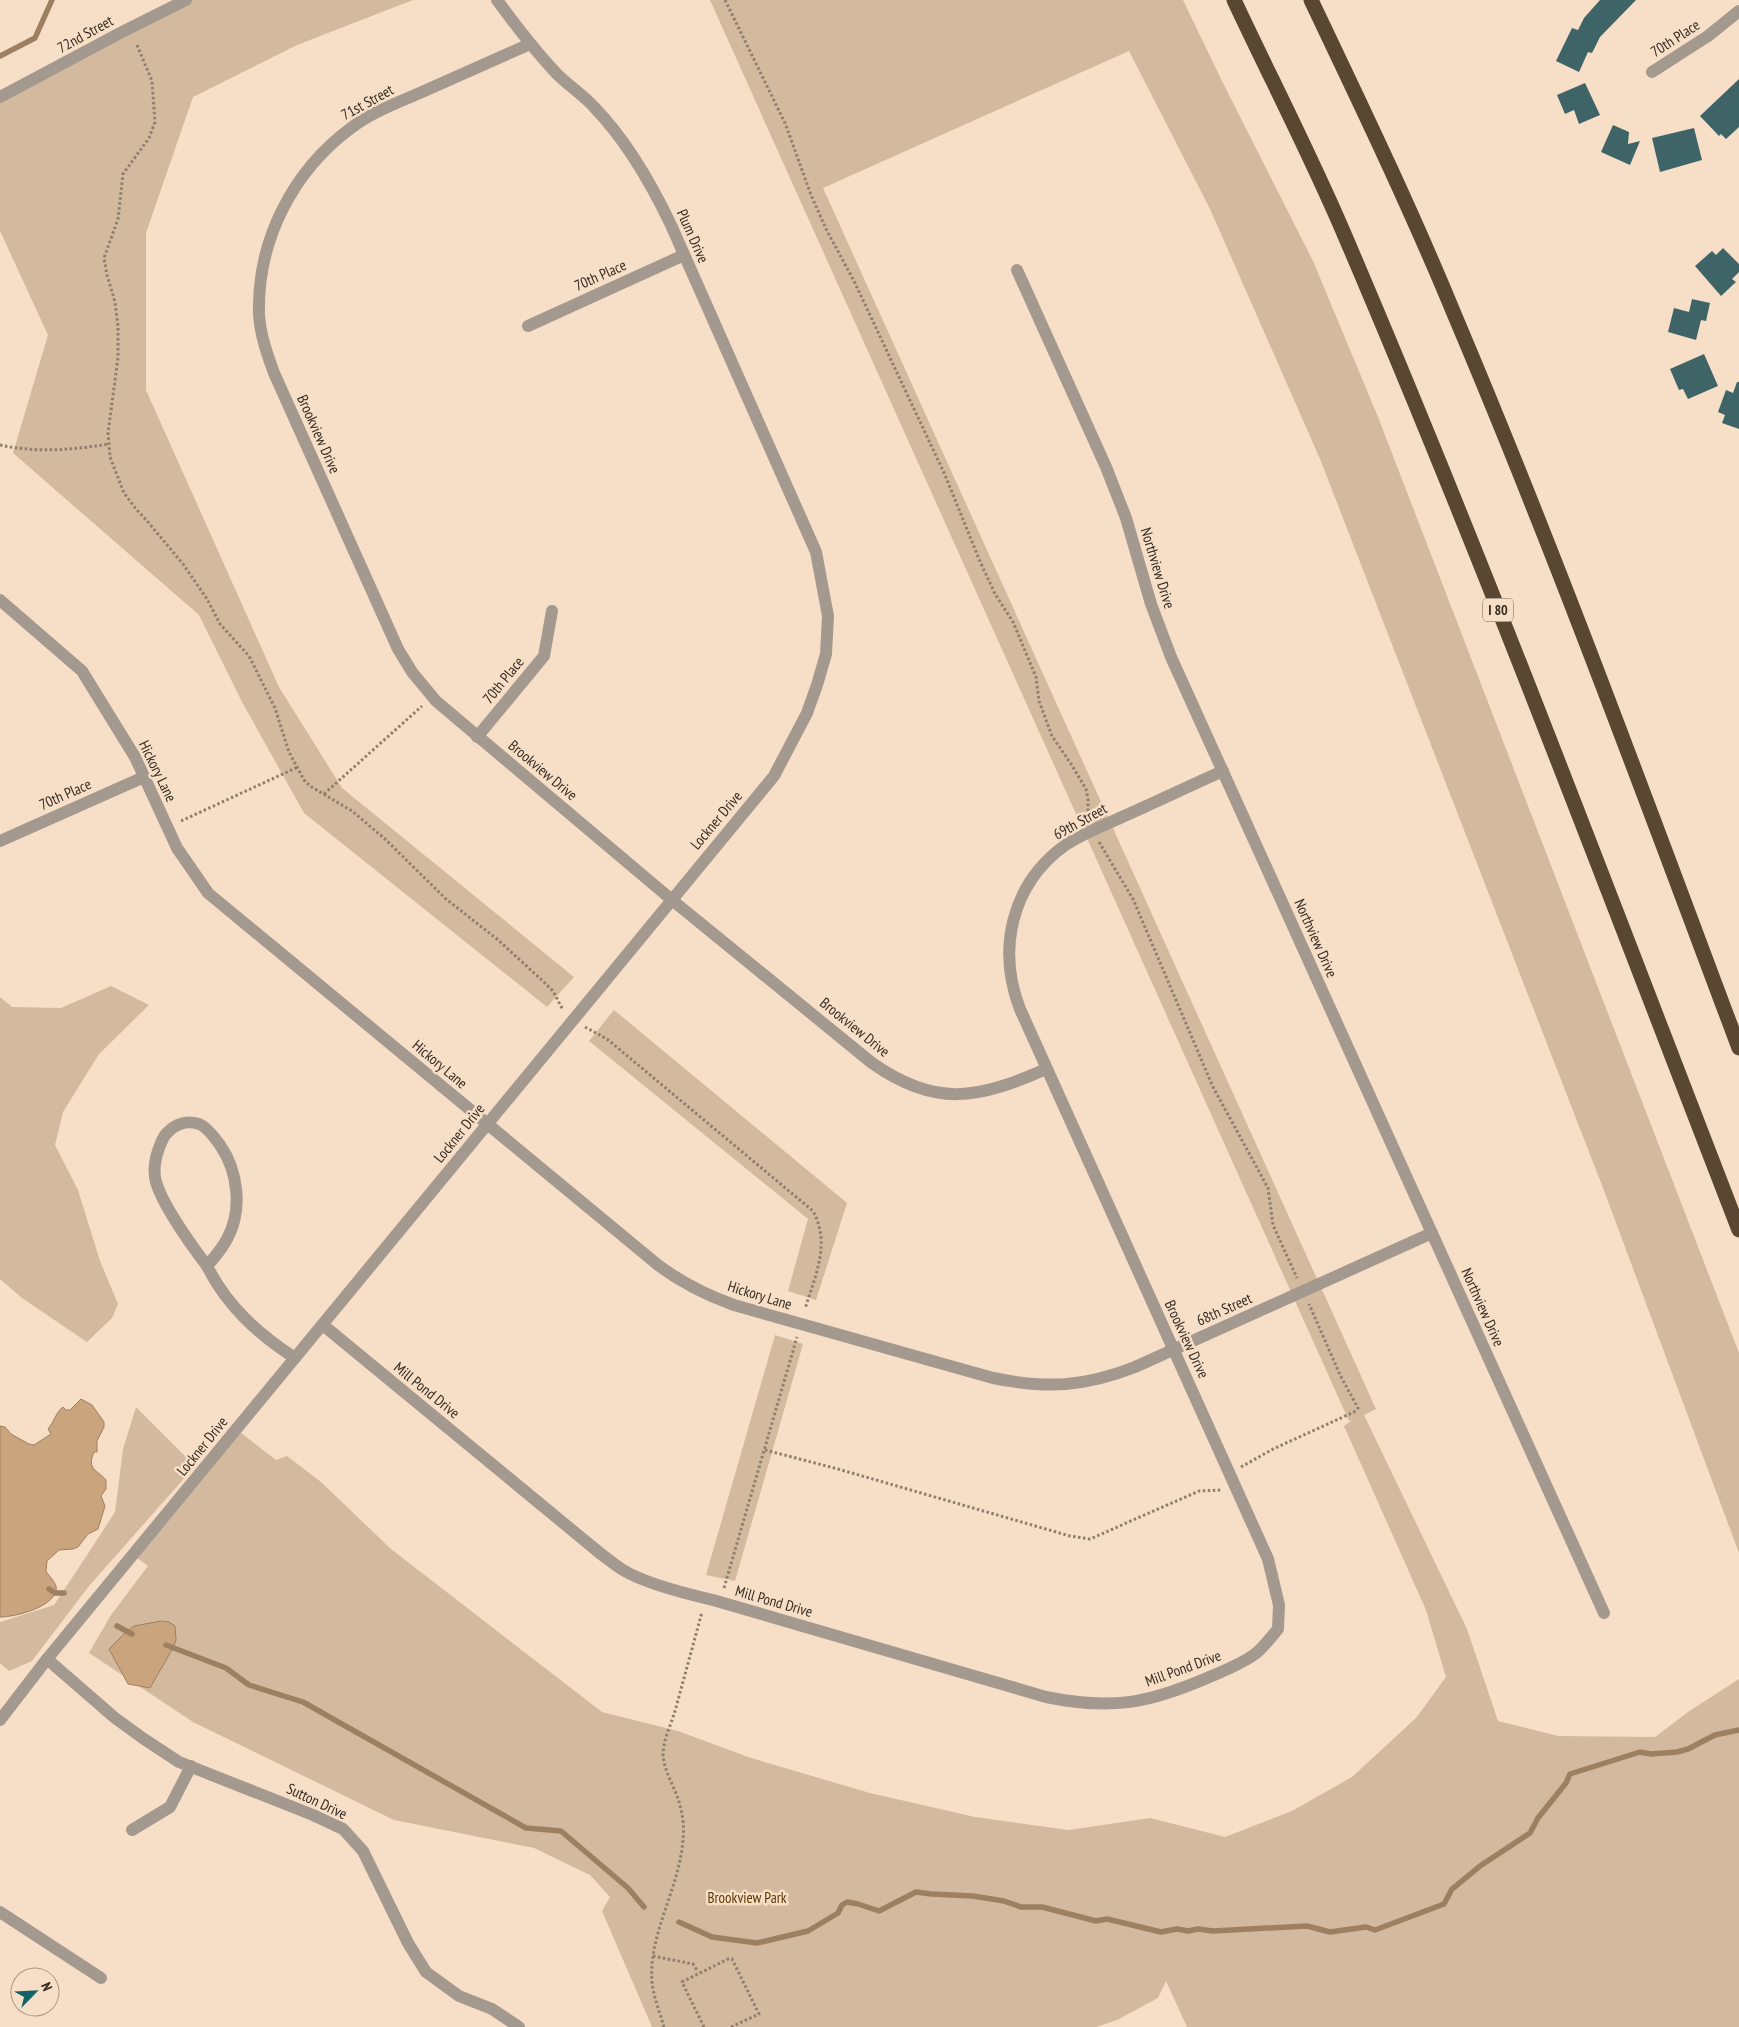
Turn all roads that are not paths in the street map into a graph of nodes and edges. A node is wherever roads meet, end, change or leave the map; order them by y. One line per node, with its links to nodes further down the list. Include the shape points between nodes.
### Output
1 (186, 0): 8 (street, 72nd Street)
2 (497, 0): 6 (street, Plum Drive)
3 (1234, 0): 25 (highway, I 80, via 1343,232 1412,397)
4 (1311, 0): 22 (highway, via 1458,324 1574,611)
5 (1739, 11): 7 (street, 70th Place, via 1708,36)
6 (530, 44): 9 (street, 71st Street, via 391,105 352,127 318,156 292,191); 10 (street, Plum Drive, via 558,75 595,107 632,153 653,188)
7 (1652, 72)
8 (0, 97)
9 (269, 243): 16 (street, Brookview Drive, via 260,279 259,316 266,351 398,649 432,697)
10 (684, 255): 12 (street, 70th Place); 13 (street, Plum Drive)
11 (1017, 270): 17 (street, Northview Drive, via 1106,467 1126,518 1157,622)
12 (528, 326)
13 (803, 523): 20 (street, Lockner Drive, via 816,552 828,616 826,654 817,685 807,713 774,776)
14 (0, 600): 18 (street, Hickory Lane, via 82,671)
15 (552, 611): 16 (street, 70th Place, via 544,656)
16 (477, 737): 20 (street, Brookview Drive)
17 (1223, 771): 21 (street, 69th Street, via 1064,846 1030,880 1011,926 1008,951 1009,975); 26 (street, Northview Drive)
18 (144, 777): 19 (street, 70th Place); 24 (street, Hickory Lane, via 177,848 208,893)
19 (0, 841)
20 (672, 900): 23 (street, Brookview Drive, via 872,1063 912,1086 958,1094 984,1092); 24 (street, Lockner Drive)
21 (1020, 1010): 23 (street, Brookview Drive)
22 (1739, 1048)
23 (1046, 1068): 29 (street, Brookview Drive)
24 (487, 1124): 28 (street, Lockner Drive); 31 (street, Hickory Lane, via 658,1265 708,1296)
25 (1739, 1230)
26 (1432, 1233): 29 (street, 68th Street); 32 (street, Northview Drive)
27 (207, 1266): 27 (street, via 227,1239 234,1223 237,1207 234,1177 225,1153 213,1136 200,1124 182,1122 165,1134 157,1154 156,1180 166,1204); 30 (street, via 232,1306 269,1341)
28 (323, 1325): 30 (street, Lockner Drive); 33 (street, Mill Pond Drive, via 601,1554 624,1570 692,1595 1046,1697 1092,1704 1136,1702 1188,1686 1235,1666 1256,1653)
29 (1173, 1350): 31 (street, 68th Street, via 1112,1376 1084,1383 1053,1386); 33 (street, Brookview Drive, via 1268,1559 1279,1605)
30 (295, 1358): 34 (street, Lockner Drive)
31 (993, 1378)
32 (1604, 1613)
33 (1278, 1629)
34 (47, 1659): 35 (street, Lockner Drive); 36 (street, Sutton Drive, via 144,1739 179,1762)
35 (0, 1720)
36 (192, 1766): 37 (street, via 170,1807); 40 (street, Sutton Drive, via 343,1829 363,1851 408,1943 426,1972 459,1996 492,2009)
37 (132, 1830)
38 (0, 1912): 39 (street)
39 (101, 1978)
40 (519, 2027)

